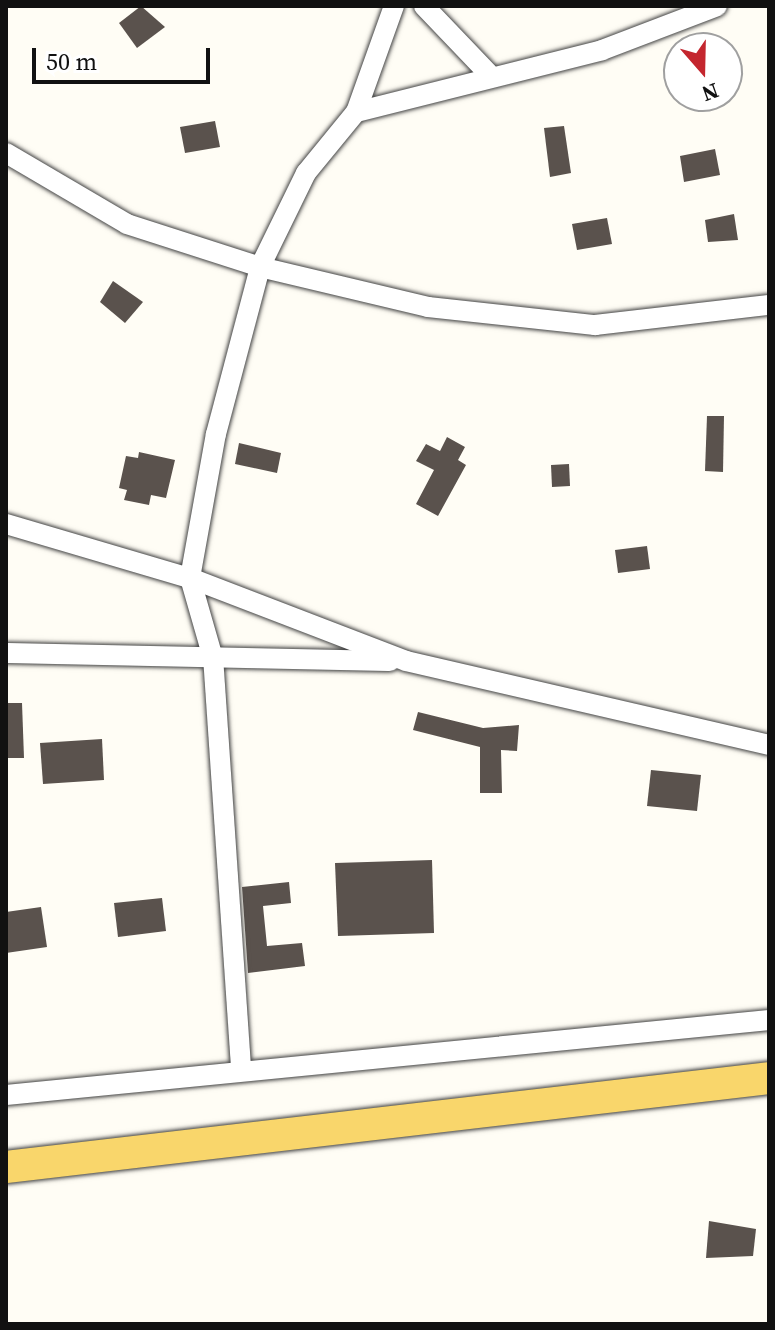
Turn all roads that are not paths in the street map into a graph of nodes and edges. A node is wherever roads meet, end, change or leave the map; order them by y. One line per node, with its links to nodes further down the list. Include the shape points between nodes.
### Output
1 (394, 6): 5 (street)
2 (424, 6): 4 (street)
3 (717, 6): 4 (street, via 602,50)
4 (488, 73): 5 (street)
5 (356, 112): 7 (street, via 306,173)
6 (6, 153): 7 (street, via 127,224)
7 (260, 267): 8 (street, via 518,322 595,325); 10 (street, via 216,434)
8 (769, 305)
9 (6, 524): 10 (street)
10 (190, 578): 12 (street); 13 (street)
11 (6, 653): 12 (street)
12 (213, 658): 13 (street); 16 (street)
13 (406, 661): 14 (street)
14 (769, 745)
15 (769, 1020): 16 (street)
16 (241, 1067): 18 (street)
17 (769, 1078): 19 (main road)
18 (6, 1095)
19 (6, 1167)

